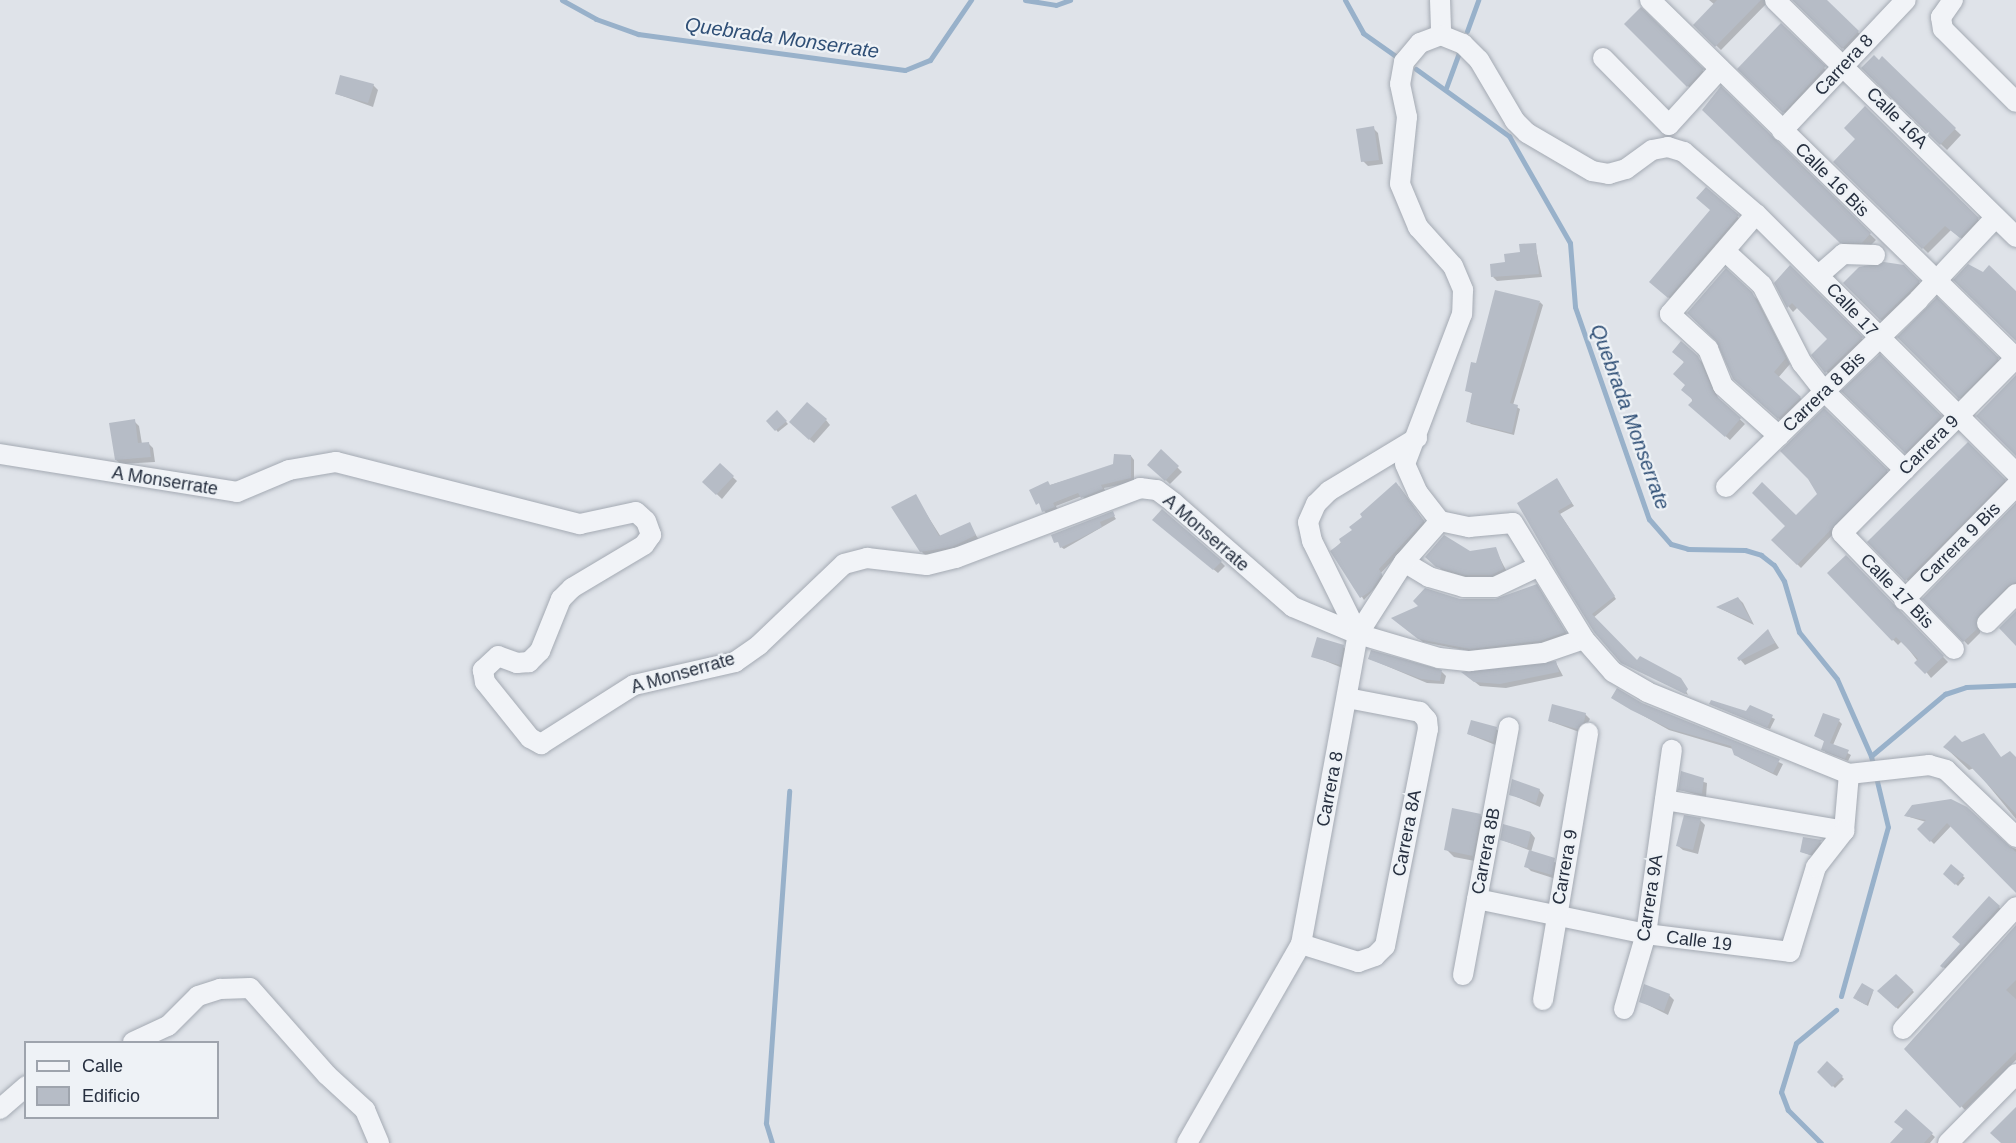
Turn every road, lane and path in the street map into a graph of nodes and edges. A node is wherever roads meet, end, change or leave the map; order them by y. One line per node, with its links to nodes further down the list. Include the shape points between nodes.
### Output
1 (1440, 0): 6 (street)
2 (1650, 0): 9 (street, Calle 16 Bis)
3 (1775, 0): 8 (street, Calle 16A)
4 (1906, 0): 8 (street, Carrera 8)
5 (1953, 0): 10 (street, via 1941,17 1943,29)
6 (1441, 35): 12 (street, Calle 17, via 1462,44 1479,60 1515,121 1527,133 1592,171 1609,174 1626,169 1652,150 1668,147 1684,152); 24 (street, via 1420,43 1404,62 1400,84 1407,117 1400,184 1418,228 1454,266 1463,290 1462,314)
7 (1603, 58): 9 (street, via 1669,124)
8 (1844, 65): 11 (street, Carrera 8); 13 (street, Calle 16A)
9 (1720, 69): 11 (street, Calle 16 Bis)
10 (2016, 102)
11 (1782, 131): 18 (street, Calle 16 Bis)
12 (1756, 214): 15 (street); 17 (street, Calle 17)
13 (1996, 218): 14 (street, Calle 16A); 18 (street, Carrera 8 Bis)
14 (2016, 237)
15 (1725, 250): 21 (street, via 1762,285 1802,363); 23 (street, via 1670,315 1708,349 1724,386)
16 (1875, 255): 17 (street, via 1843,254)
17 (1819, 275): 19 (street, Calle 17)
18 (1935, 282): 19 (street, Carrera 8 Bis); 20 (street, Calle 16 Bis)
19 (1879, 339): 21 (street, Carrera 8 Bis); 22 (street, Calle 17)
20 (2016, 358): 22 (street, Carrera 9)
21 (1824, 391): 23 (street, Carrera 8 Bis); 26 (street)
22 (1959, 415): 26 (street, Carrera 9); 27 (street, Calle 17)
23 (1779, 436): 29 (street, Carrera 8 Bis)
24 (1417, 438): 30 (street, via 1406,464 1418,493); 37 (street, via 1329,490 1316,504 1308,522 1312,540)
25 (0, 454): 37 (street, A Monserrate, via 237,492 289,470 336,462 570,522 636,512 646,521 651,535 644,545 567,594 553,614 540,651 529,662 517,663 498,656 483,670 485,682 530,738 541,744 634,684 735,662 759,645 844,564 867,558 927,565 956,558 1140,488 1157,490 1174,503 1293,607)
26 (1905, 470): 31 (street, Carrera 9)
27 (2016, 473)
28 (2016, 486): 35 (street, Carrera 9 Bis)
29 (1726, 487)
30 (1440, 521): 32 (street); 33 (street, via 1469,527 1513,523)
31 (1842, 533): 35 (street, Calle 17 Bis)
32 (1404, 562): 33 (street, via 1429,577 1462,587 1495,587); 37 (street)
33 (1539, 566): 38 (street)
34 (2016, 594): 36 (street)
35 (1904, 600): 39 (street, Calle 17 Bis)
36 (1987, 623)
37 (1358, 634): 38 (street, via 1439,658 1470,661 1543,653); 40 (street, Carrera 8)
38 (1584, 639): 44 (street, via 1613,672 1647,692)
39 (1954, 649)
40 (1347, 698): 52 (street, Carrera 8); 52 (street, Carrera 8A, via 1420,712 1427,720 1385,946 1375,956 1358,962)
41 (1509, 727): 48 (street, Carrera 8B)
42 (1588, 733): 50 (street, Carrera 9)
43 (1672, 750): 45 (street, Carrera 9A)
44 (1855, 774): 46 (street); 47 (street, via 1911,766 1946,770)
45 (1665, 800): 46 (street); 51 (street, Carrera 9A)
46 (1844, 831): 51 (street, Calle 19, via 1816,867 1790,952)
47 (2016, 837)
48 (1477, 898): 50 (street, Calle 19); 53 (street, Carrera 8B)
49 (2016, 907): 56 (street)
50 (1556, 914): 51 (street, Calle 19); 54 (street, Carrera 9)
51 (1646, 934): 55 (street, Carrera 9A)
52 (1301, 944): 63 (street, Carrera 8)
53 (1462, 975)
54 (1543, 1000)
55 (1624, 1009)
56 (1903, 1029)
57 (135, 1041): 62 (street, via 168,1026 198,996 220,988 250,988 327,1075 365,1110)
58 (2016, 1074): 61 (street)
59 (24, 1088): 60 (street)
60 (0, 1109)
61 (1958, 1140)
62 (379, 1143)
63 (1187, 1143)

